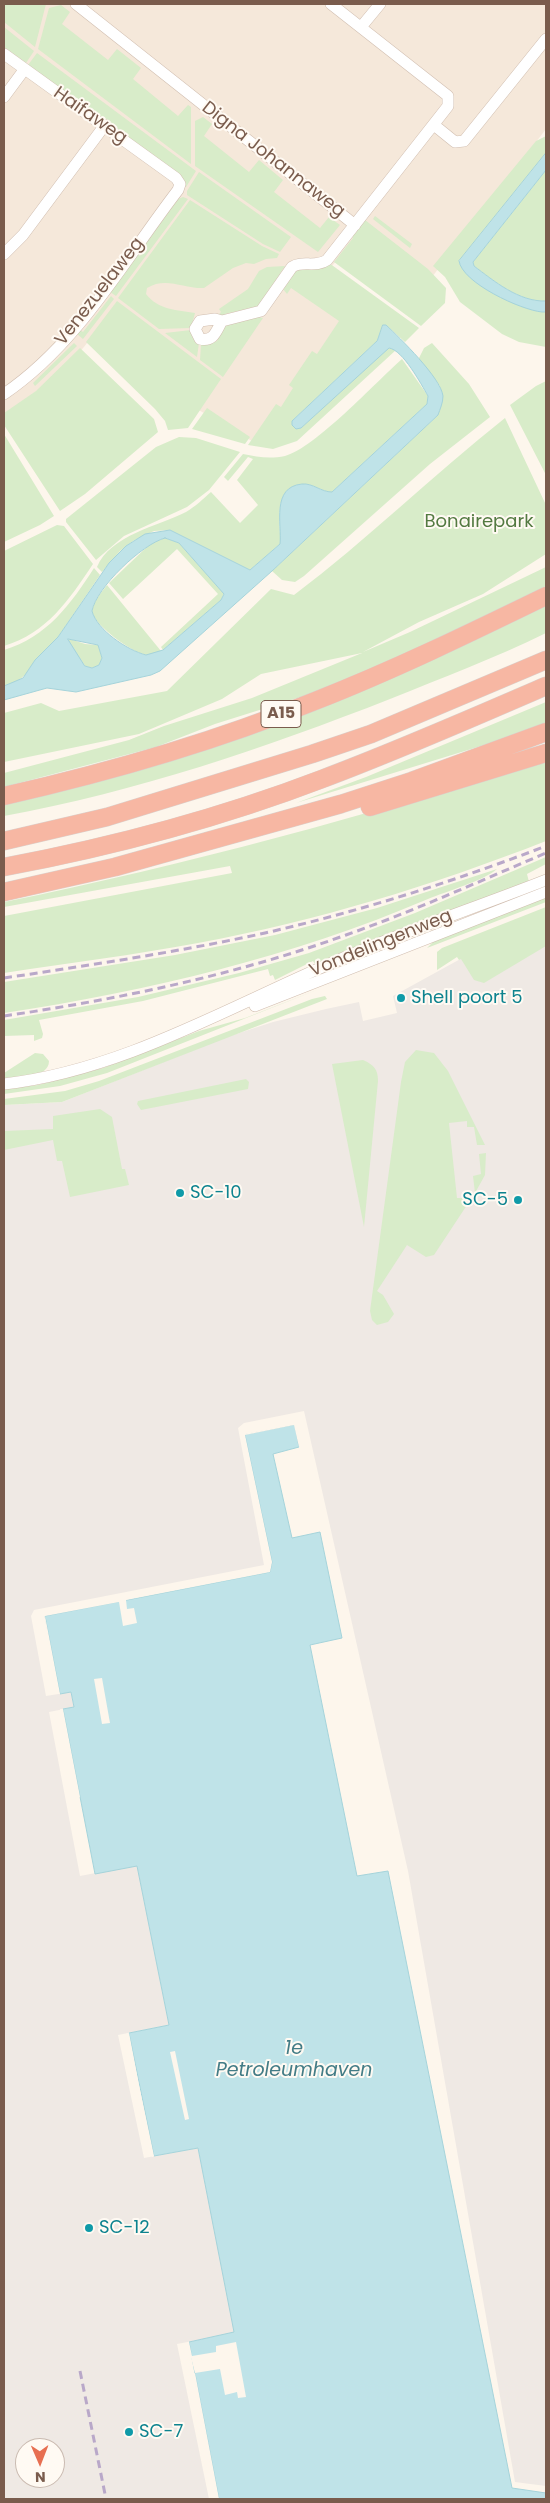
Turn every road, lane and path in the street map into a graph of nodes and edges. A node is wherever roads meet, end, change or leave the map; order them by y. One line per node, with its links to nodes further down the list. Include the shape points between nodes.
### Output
1 (76, 4): 12 (street, Digna Johannaweg)
2 (332, 4): 4 (street)
3 (380, 4): 4 (street)
4 (361, 27): 10 (street, via 448,96 448,106)
5 (546, 40): 10 (street, via 464,141 455,142)
6 (4, 54): 7 (street, Haifaweg)
7 (24, 70): 8 (street); 9 (street, Haifaweg)
8 (4, 97)
9 (105, 125): 11 (street, Haifaweg); 13 (street, via 23,235)
10 (434, 125): 12 (street)
11 (176, 178): 15 (street, Venezuelaweg, via 180,184 178,190 72,333)
12 (355, 225): 14 (street, Digna Johannaweg, via 323,262 292,267 261,311)
13 (4, 254)
14 (222, 322)
15 (4, 394)
16 (546, 596): 22 (highway, A15, via 414,659 305,705 160,756)
17 (544, 661): 25 (highway, via 372,734 107,817)
18 (546, 686): 23 (highway, via 321,780)
19 (546, 732): 20 (highway)
20 (508, 746): 23 (highway, via 242,821); 24 (highway, via 412,781)
21 (546, 753): 24 (highway, via 345,814)
22 (4, 796)
23 (195, 821): 26 (highway)
24 (230, 835): 28 (highway, via 115,867)
25 (4, 841)
26 (4, 867)
27 (546, 880): 30 (street, Vondelingenweg, via 326,965)
28 (4, 892)
29 (546, 892): 30 (street, Vondelingenweg, via 244,1011)
30 (220, 1016): 31 (street, Vondelingenweg, via 86,1068)
31 (4, 1084)

